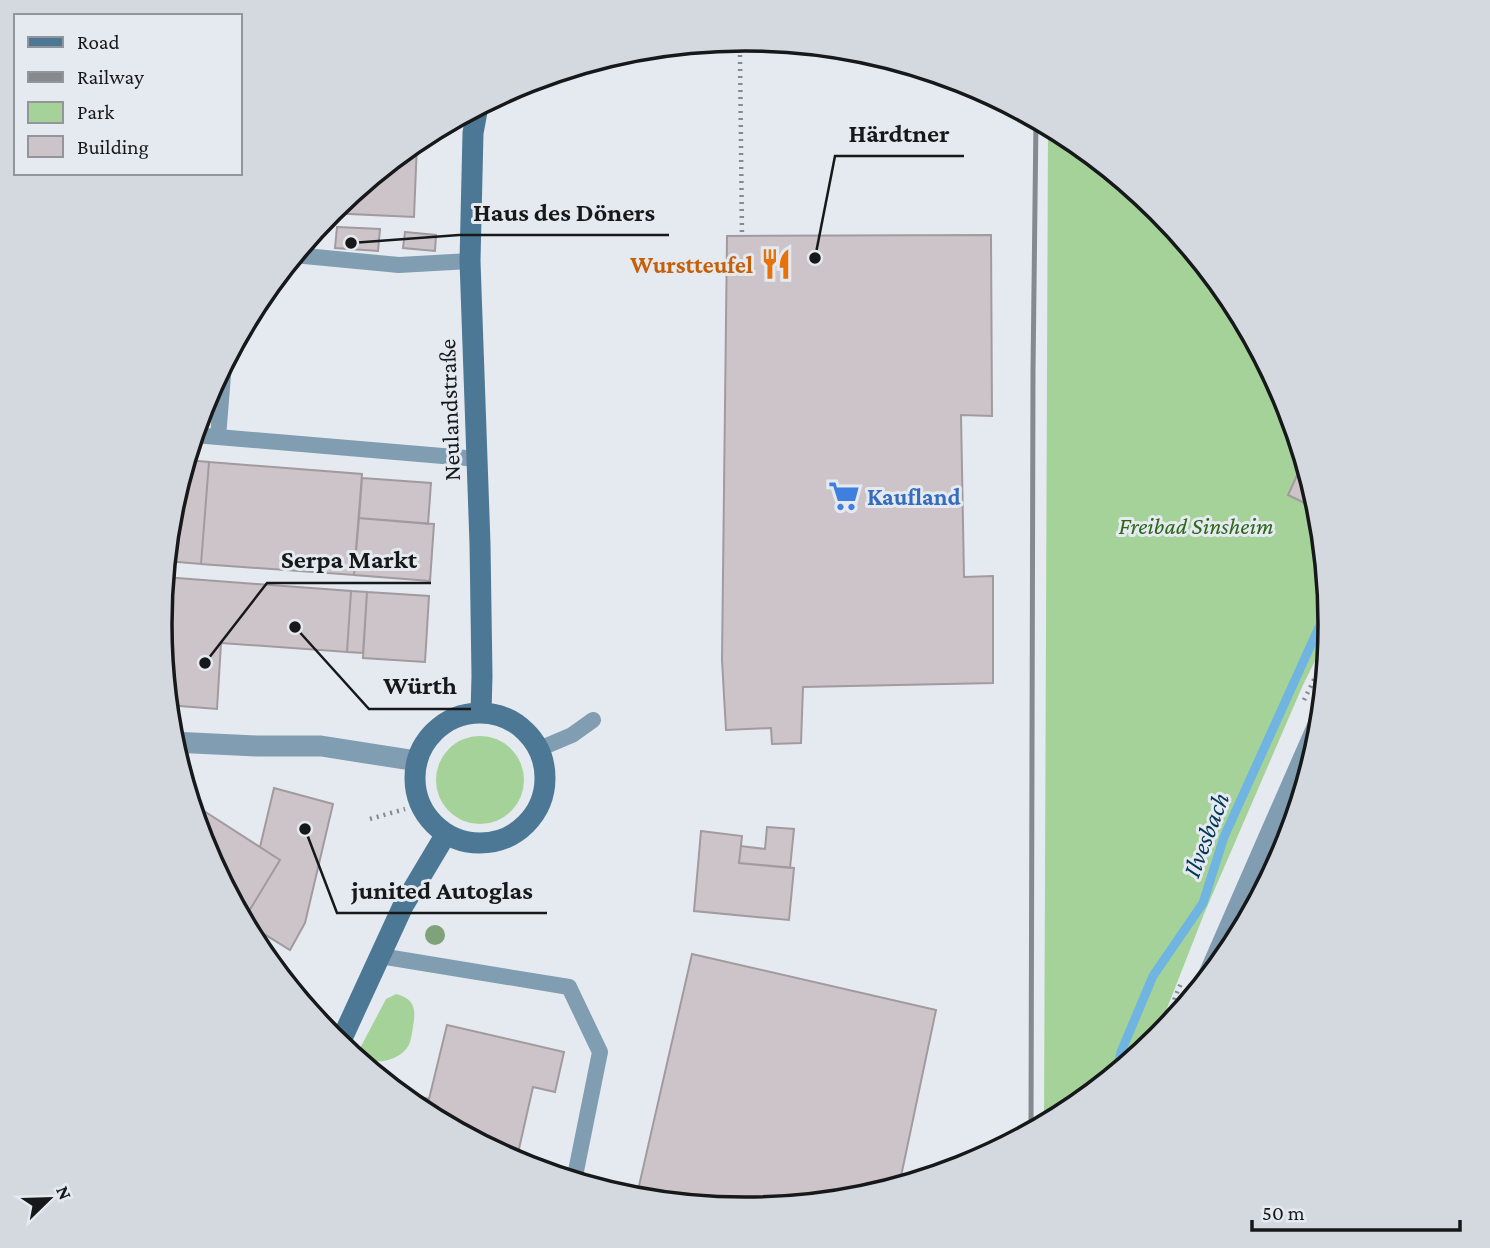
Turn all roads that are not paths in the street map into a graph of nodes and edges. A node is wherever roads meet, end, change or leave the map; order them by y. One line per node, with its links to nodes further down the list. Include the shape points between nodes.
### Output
1 (476, 118): 3 (street, Neulandstraße)
2 (306, 256): 3 (lane, via 399,265)
3 (470, 261): 7 (street, Neulandstraße)
4 (222, 390): 6 (lane)
5 (204, 436): 6 (lane)
6 (218, 437): 7 (lane)
7 (478, 459): 8 (street, Neulandstraße)
8 (481, 713): 11 (street, via 515,723); 12 (street, via 447,721 424,745)
9 (593, 720): 11 (lane)
10 (184, 743): 12 (street, via 321,746)
11 (539, 749): 14 (street, via 545,767 541,804 517,833 481,844)
12 (417, 761): 14 (street, via 419,802)
13 (1301, 765): 15 (street)
14 (446, 834): 16 (street, via 402,906)
15 (1226, 936)
16 (380, 956): 17 (street); 18 (lane, via 569,986 600,1052)
17 (345, 1034)
18 (576, 1172)

